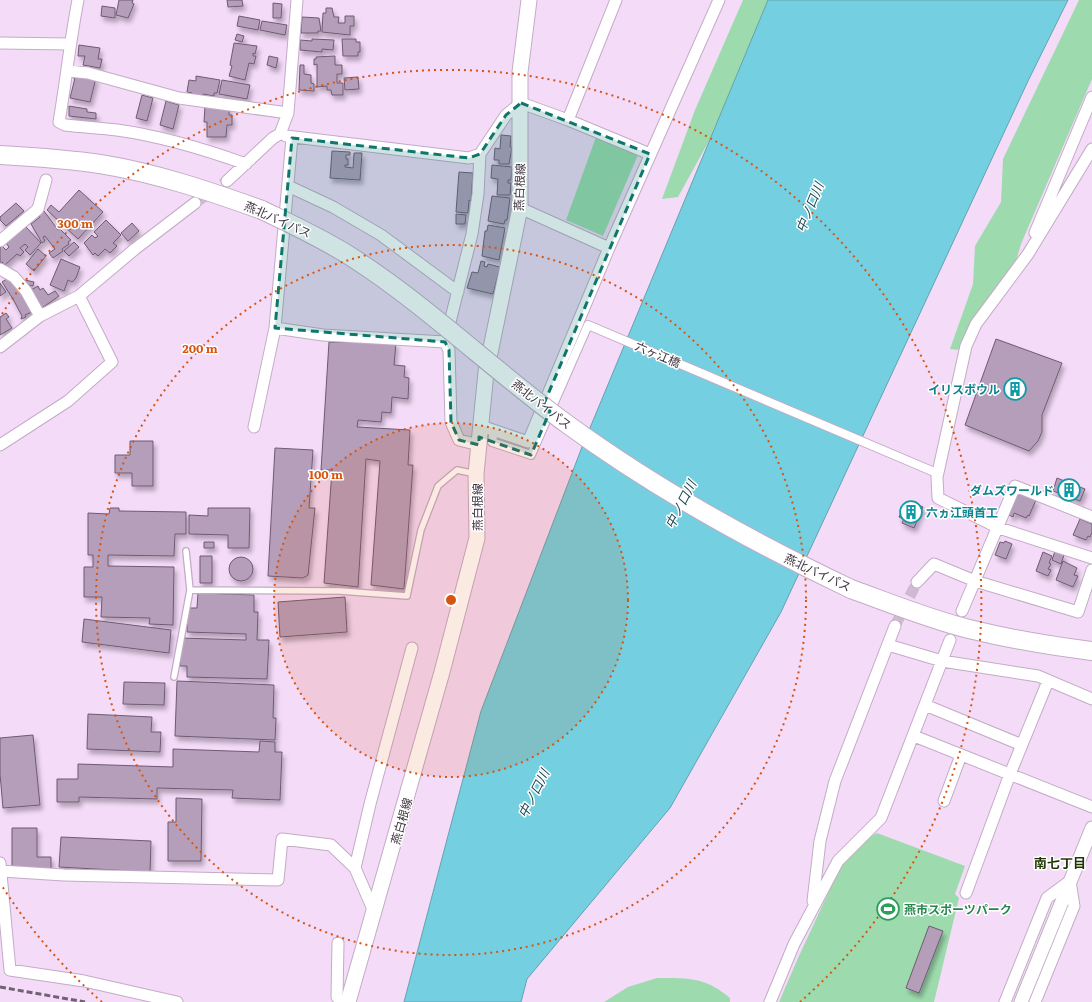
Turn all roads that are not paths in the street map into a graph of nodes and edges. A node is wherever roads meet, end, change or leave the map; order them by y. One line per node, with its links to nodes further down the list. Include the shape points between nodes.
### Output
1 (78, 0): 7 (street)
2 (297, 0): 11 (street)
3 (529, 0): 10 (main road, 燕白根線, via 520,72)
4 (616, 0): 12 (street)
5 (719, 0): 17 (street)
6 (0, 42): 7 (street)
7 (69, 44): 8 (street)
8 (68, 71): 11 (street, via 88,73 179,98); 19 (street, via 59,122 65,125 117,130 164,139)
9 (1092, 97): 27 (street)
10 (521, 103): 12 (street); 16 (street, via 506,115); 24 (main road, 燕白根線)
11 (288, 113): 13 (street)
12 (568, 120): 17 (street)
13 (280, 134): 14 (street); 19 (street)
14 (292, 138): 16 (street, via 469,158); 22 (street)
15 (1092, 149): 27 (street)
16 (480, 154): 29 (street, via 472,234)
17 (650, 154): 26 (street)
18 (0, 155): 54 (highway, 燕北バイパス, bridge, via 68,160 136,172 205,190 262,210 309,232 352,258 404,294 568,425 655,484 744,536 852,589 920,614 968,629 1051,646)
19 (246, 164): 21 (street)
20 (46, 180): 25 (street, via 38,209)
21 (227, 181)
22 (288, 186): 29 (street, via 333,207 381,235); 32 (street)
23 (195, 203): 30 (street)
24 (520, 208): 26 (street); 36 (main road, 燕白根線, via 486,372)
25 (0, 241)
26 (609, 248): 36 (street, via 528,442)
27 (1022, 263): 40 (street, via 976,324 966,346)
28 (0, 269): 31 (street, via 14,277)
29 (458, 292): 33 (street)
30 (79, 296): 31 (street); 37 (street, via 112,362 68,401)
31 (40, 316): 34 (street)
32 (275, 328): 33 (street, via 323,335); 35 (street)
33 (445, 342): 38 (street, via 449,350 451,422 459,440)
34 (0, 347)
35 (254, 427)
36 (487, 428): 38 (main road, 燕白根線); 40 (street, 六ヶ江橋, via 492,442 531,455 588,324)
37 (0, 445)
38 (479, 445): 39 (main road, 燕白根線)
39 (476, 474): 48 (lane, via 457,470 438,486 421,530 407,596 340,591); 72 (main road, 燕白根線, via 477,538)
40 (938, 474): 42 (street, via 938,498)
41 (1092, 517): 42 (street, via 1015,486)
42 (999, 528): 44 (street); 46 (street)
43 (186, 551): 48 (lane)
44 (1092, 558)
45 (1092, 570): 46 (street, via 1078,612)
46 (975, 581): 47 (street, via 934,564); 49 (street)
47 (917, 582)
48 (190, 590): 56 (lane)
49 (962, 611)
50 (895, 626): 52 (street)
51 (950, 640): 55 (street)
52 (888, 645): 55 (street); 71 (street, via 834,781 820,841)
53 (412, 648): 68 (street)
54 (1092, 651)
55 (942, 661): 57 (street, via 1038,676); 59 (street)
56 (174, 677)
57 (1048, 681): 58 (street); 61 (street)
58 (1092, 699)
59 (925, 705): 60 (street); 61 (street)
60 (914, 736): 62 (street); 71 (street, via 881,818 838,862)
61 (1022, 745): 63 (street)
62 (960, 755): 63 (street); 64 (street)
63 (1010, 774): 65 (street); 70 (street)
64 (944, 801)
65 (1092, 807)
66 (1092, 828): 69 (street)
67 (1, 867): 68 (street, via 64,875 278,880 282,839 331,845); 74 (street, via 10,970 84,981)
68 (355, 868): 72 (street)
69 (1070, 881): 78 (street, via 1047,898); 79 (street); 80 (street, via 1074,906)
70 (966, 893)
71 (813, 907): 77 (street, via 794,944)
72 (375, 914): 76 (main road, 燕白根線)
73 (338, 943): 75 (street, via 337,997)
74 (177, 1002)
75 (342, 1002)
76 (348, 1002)
77 (770, 1002)
78 (1005, 1002)
79 (1021, 1002)
80 (1035, 1002)

